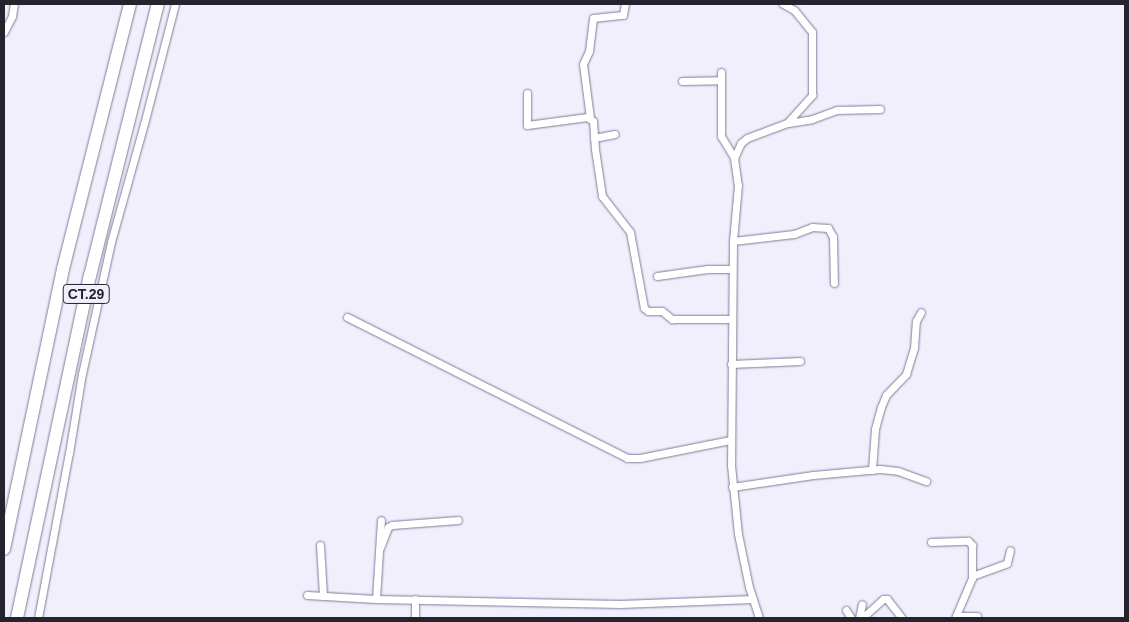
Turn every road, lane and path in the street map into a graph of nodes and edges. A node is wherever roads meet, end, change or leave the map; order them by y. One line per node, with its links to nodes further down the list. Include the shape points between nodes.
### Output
1 (14, 4): 7 (street)
2 (130, 4): 36 (highway, CT.29, via 63,270)
3 (158, 4): 48 (highway, CT.29, via 90,276)
4 (175, 4): 49 (street, via 111,242 82,374)
5 (625, 4): 13 (street, via 623,15 593,18 583,64)
6 (783, 4): 14 (street, via 793,8 811,29 814,50 812,95)
7 (4, 32)
8 (721, 72): 9 (street)
9 (721, 80): 10 (street); 17 (street, via 721,136)
10 (682, 81)
11 (527, 93): 13 (street, via 528,125)
12 (880, 109): 14 (street, via 837,110)
13 (590, 118): 16 (street)
14 (787, 123): 17 (street, via 747,138)
15 (615, 134): 16 (street)
16 (594, 138): 24 (street, via 602,196 630,232 644,308 662,311 672,319)
17 (734, 158): 18 (street, via 738,185)
18 (733, 241): 19 (street); 21 (street, via 794,234 812,227 828,228 833,237)
19 (732, 269): 20 (street); 24 (street)
20 (656, 276)
21 (834, 283)
22 (921, 312): 28 (street, via 916,321 914,348 906,374 886,395 881,407 875,429)
23 (347, 317): 27 (street, via 627,458)
24 (731, 319): 26 (street)
25 (800, 361): 26 (street)
26 (731, 364): 27 (street)
27 (730, 440): 30 (street)
28 (872, 470): 29 (street, via 898,471); 30 (street)
29 (926, 481)
30 (732, 487): 43 (street, via 738,534)
31 (381, 520): 35 (street)
32 (458, 520): 35 (street, via 388,526)
33 (931, 542): 38 (street, via 972,542)
34 (320, 545): 40 (street)
35 (380, 548): 41 (street)
36 (4, 549)
37 (1010, 550): 38 (street, via 1007,563)
38 (972, 576): 47 (street)
39 (307, 595): 40 (street)
40 (323, 596): 41 (street)
41 (376, 599): 42 (street)
42 (415, 599): 43 (street, via 620,604); 50 (street)
43 (753, 599): 51 (street)
44 (862, 604): 53 (street)
45 (846, 610): 52 (street)
46 (977, 616): 47 (street)
47 (955, 617)
48 (19, 618)
49 (38, 618)
50 (415, 618)
51 (759, 618)
52 (851, 618)
53 (860, 618): 54 (street, via 883,599)
54 (902, 618)

